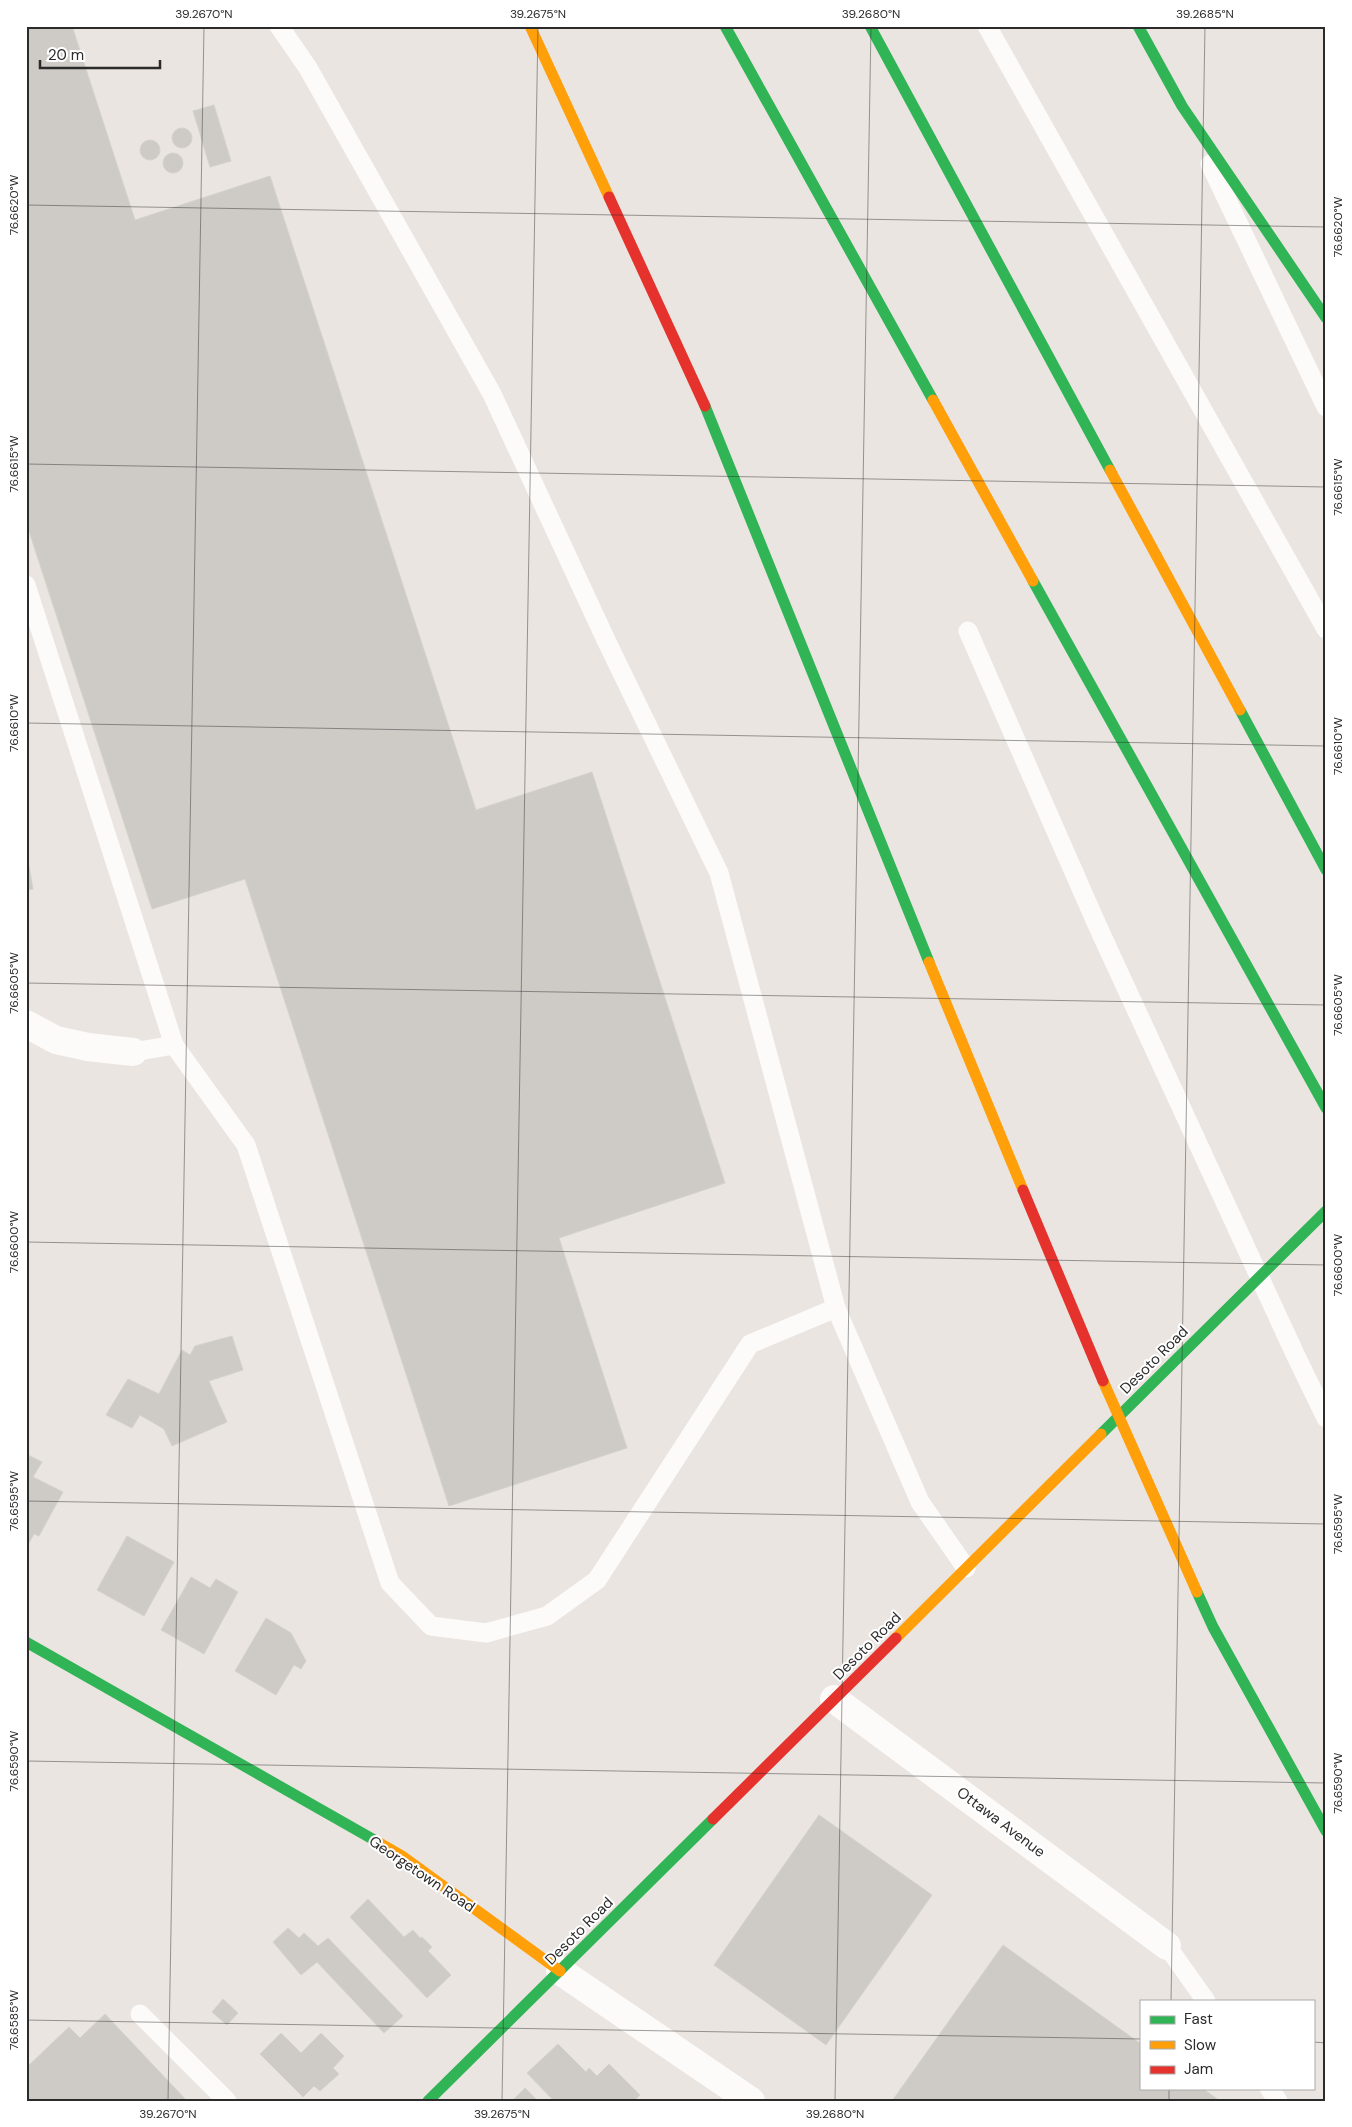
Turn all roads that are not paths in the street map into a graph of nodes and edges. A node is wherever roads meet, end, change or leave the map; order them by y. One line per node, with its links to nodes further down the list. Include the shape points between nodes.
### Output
1 (279, 26): 19 (lane, via 308,68 492,394 719,873)
2 (530, 26): 24 (main road, via 705,406 1074,1315 1153,1495 1213,1627)
3 (724, 26): 17 (main road)
4 (870, 26): 13 (main road)
5 (987, 26): 11 (lane)
6 (1138, 26): 7 (main road)
7 (1182, 106): 8 (main road); 9 (lane)
8 (1326, 318)
9 (1326, 407)
10 (26, 585): 15 (lane)
11 (1326, 629)
12 (968, 631): 20 (lane, via 1094,918)
13 (1326, 870)
14 (26, 1024): 16 (street, via 56,1040)
15 (174, 1045): 16 (lane); 19 (lane, via 246,1145 390,1583 430,1626 486,1633 547,1616 598,1580 750,1344)
16 (133, 1052)
17 (1326, 1108)
18 (1326, 1211): 21 (main road, Desoto Road)
19 (836, 1308): 21 (lane, via 920,1502)
20 (1326, 1418)
21 (966, 1568): 23 (main road, Desoto Road)
22 (26, 1642): 26 (main road, Georgetown Road, via 402,1856)
23 (834, 1699): 25 (street, Ottawa Avenue); 26 (main road, Desoto Road)
24 (1326, 1831)
25 (1167, 1946): 27 (lane)
26 (560, 1971): 31 (main road, Desoto Road); 32 (street, Georgetown Road)
27 (1205, 2000)
28 (140, 2014): 30 (lane)
29 (1270, 2090): 33 (lane)
30 (227, 2101)
31 (428, 2101)
32 (751, 2101)
33 (1278, 2101)

